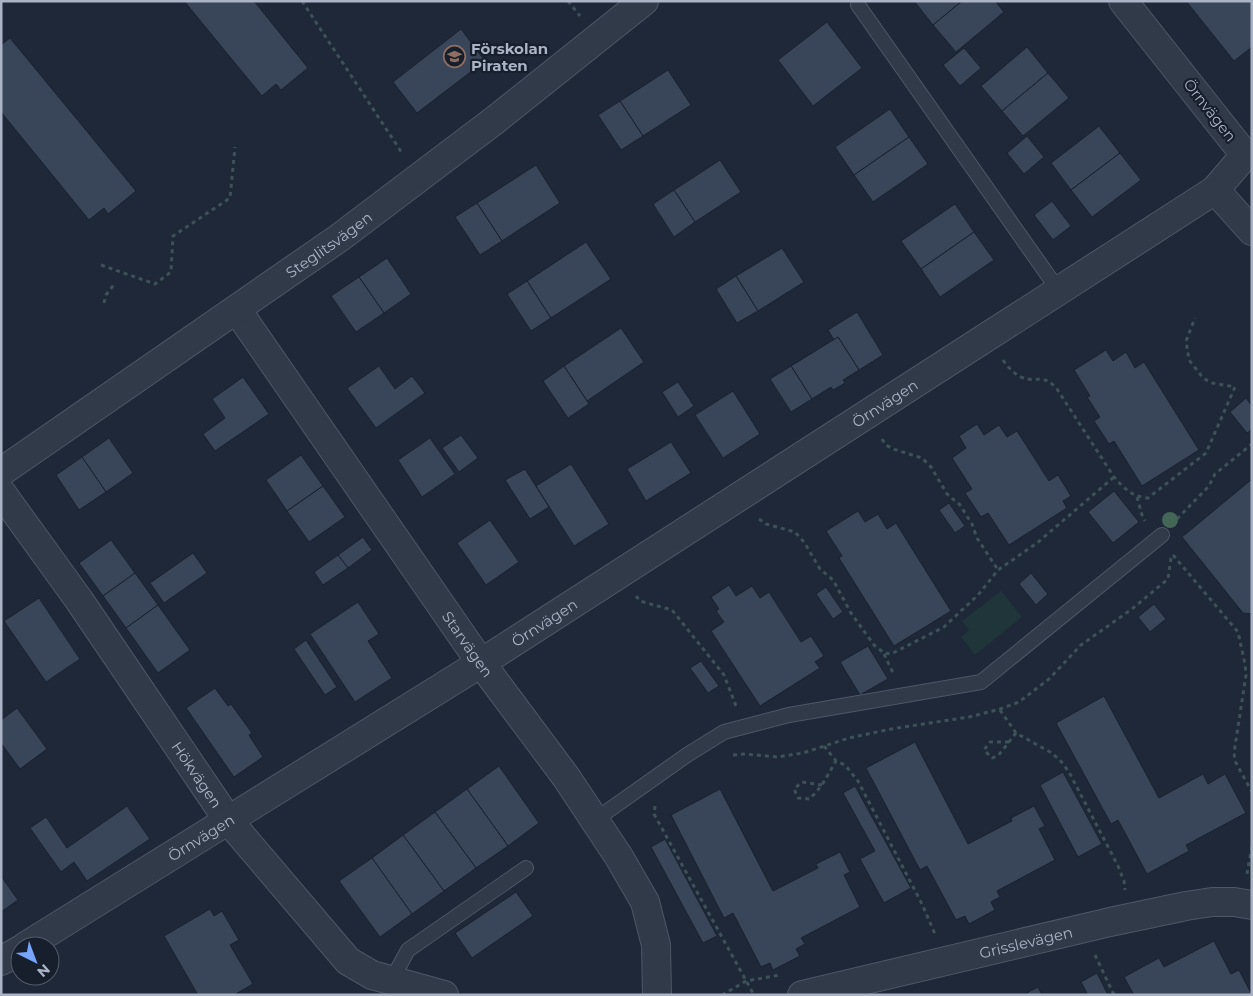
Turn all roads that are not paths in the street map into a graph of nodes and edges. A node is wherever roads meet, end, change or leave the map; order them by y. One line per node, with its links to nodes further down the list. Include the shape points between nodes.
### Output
1 (644, 1): 8 (street, Steglitsvägen, via 418,179)
2 (1123, 1): 4 (street, Örnvägen)
3 (858, 5): 7 (lane)
4 (1249, 155): 5 (street, Örnvägen)
5 (1215, 190): 6 (street); 7 (street, Örnvägen)
6 (1252, 231)
7 (1059, 291): 12 (street, Örnvägen)
8 (237, 310): 9 (street, Steglitsvägen); 12 (street, Starvägen)
9 (1, 472)
10 (1, 492): 13 (street, Hökvägen, via 79,600)
11 (1166, 530): 14 (lane, via 981,682 789,715 724,732)
12 (481, 663): 13 (street, Örnvägen); 14 (street, Starvägen)
13 (228, 820): 17 (street, Örnvägen); 18 (street, Hökvägen, via 348,960 372,976)
14 (595, 820): 20 (street, Starvägen, via 645,902 656,945)
15 (526, 868): 18 (lane, via 408,950)
16 (1252, 905): 21 (street, Grisslevägen, via 1212,902 1186,906)
17 (42, 936)
18 (391, 981): 19 (street, Hökvägen)
19 (444, 995)
20 (657, 995)
21 (802, 995)

